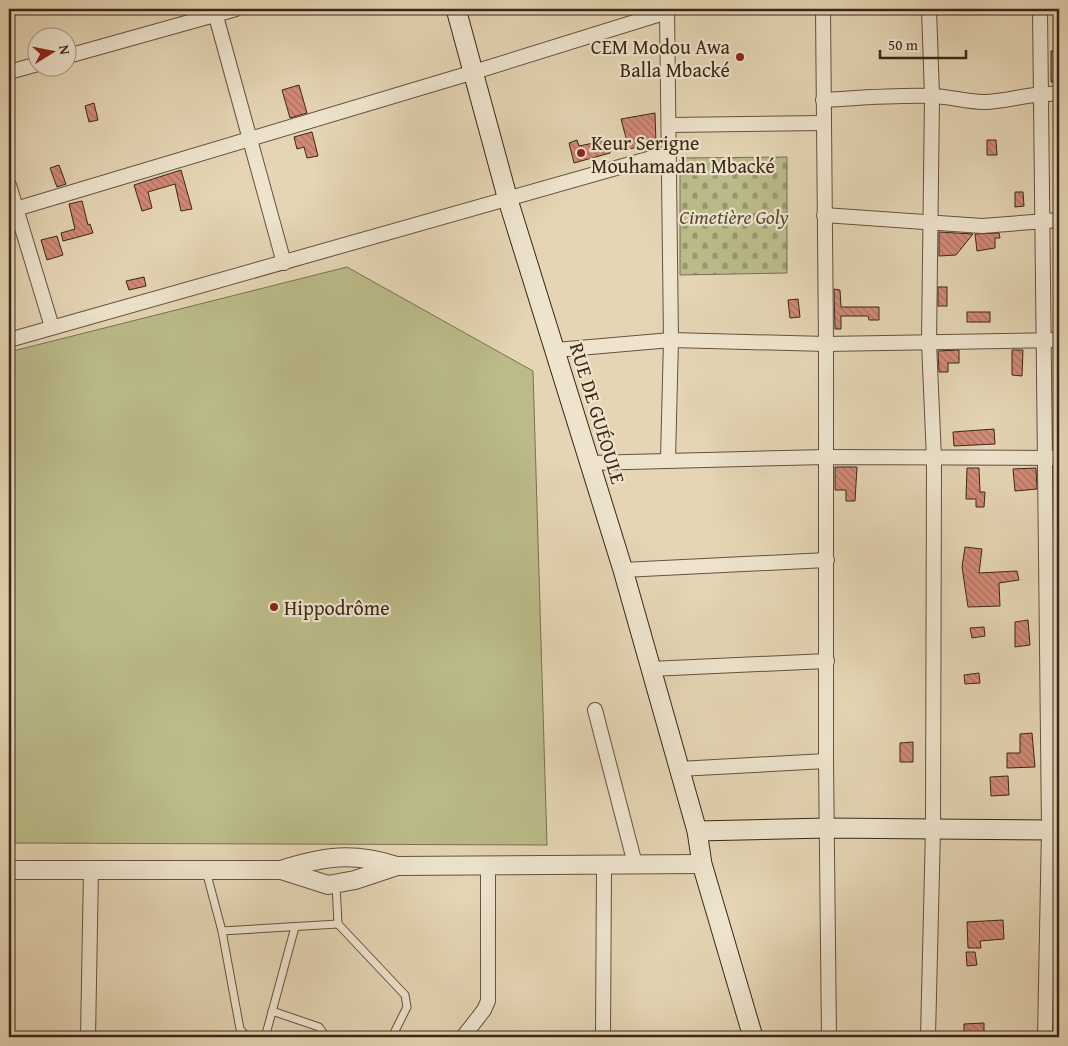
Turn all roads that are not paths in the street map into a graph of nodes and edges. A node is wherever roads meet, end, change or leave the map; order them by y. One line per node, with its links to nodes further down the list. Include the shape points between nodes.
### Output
1 (236, 9): 7 (street)
2 (456, 9): 11 (main road, RUE DE GUÉOULE)
3 (823, 9): 15 (street)
4 (929, 9): 14 (street)
5 (1040, 9): 12 (street)
6 (668, 10): 11 (street); 17 (street)
7 (215, 12): 8 (street); 18 (street)
8 (78, 53)
9 (28, 67): 10 (street)
10 (9, 72)
11 (474, 72): 18 (street); 21 (main road, RUE DE GUÉOULE)
12 (1039, 92): 13 (street); 14 (street, via 1014,100 977,102); 24 (street)
13 (1059, 94)
14 (932, 96): 15 (street); 26 (street)
15 (823, 100): 16 (street)
16 (823, 123): 17 (street); 23 (street)
17 (670, 124): 19 (street)
18 (250, 140): 22 (street); 27 (street)
19 (669, 153): 21 (street); 30 (street)
20 (9, 184): 22 (street)
21 (508, 200): 27 (street); 35 (main road, RUE DE GUÉOULE)
22 (12, 210): 28 (street)
23 (824, 215): 26 (street); 34 (street)
24 (1044, 220): 25 (street); 26 (street, via 982,226); 31 (street)
25 (1059, 220)
26 (930, 223): 33 (street)
27 (284, 263): 28 (street)
28 (52, 327): 29 (street)
29 (9, 340)
30 (671, 340): 34 (street); 35 (street); 38 (street)
31 (1044, 340): 32 (street); 33 (street); 37 (street)
32 (1059, 340)
33 (929, 343): 34 (street); 39 (street)
34 (826, 344): 36 (street)
35 (556, 350): 40 (main road, RUE DE GUÉOULE)
36 (826, 458): 38 (street); 39 (street); 41 (street)
37 (1052, 458): 39 (street); 50 (street)
38 (668, 459): 40 (street)
39 (934, 459): 49 (street)
40 (588, 463): 42 (main road, RUE DE GUÉOULE)
41 (827, 560): 42 (street); 43 (street)
42 (623, 570): 44 (main road, RUE DE GUÉOULE)
43 (827, 661): 44 (street); 46 (street)
44 (650, 669): 47 (main road, RUE DE GUÉOULE)
45 (595, 710): 52 (street)
46 (826, 761): 47 (street); 48 (street)
47 (679, 769): 51 (main road, RUE DE GUÉOULE)
48 (826, 828): 49 (main road); 51 (main road); 74 (street)
49 (933, 829): 50 (main road); 75 (street)
50 (1054, 829): 76 (street)
51 (697, 831): 53 (main road, RUE DE GUÉOULE)
52 (635, 864): 53 (street); 56 (street)
53 (702, 864): 73 (main road, RUE DE GUÉOULE)
54 (397, 866): 55 (street); 60 (street, via 373,858 343,856 313,860); 61 (street)
55 (488, 866): 56 (street); 71 (street, via 488,1001)
56 (604, 866): 72 (street)
57 (9, 870): 58 (street)
58 (91, 870): 59 (street); 67 (street)
59 (206, 870): 60 (street); 64 (lane)
60 (281, 870): 61 (street)
61 (336, 885): 62 (lane)
62 (338, 924): 63 (lane); 66 (lane, via 405,995 407,1007)
63 (295, 926): 64 (lane); 65 (lane)
64 (222, 931): 68 (lane, via 240,1029)
65 (272, 1011): 69 (lane); 70 (lane, via 319,1027)
66 (395, 1031)
67 (88, 1037)
68 (247, 1037)
69 (263, 1037)
70 (326, 1037)
71 (463, 1037)
72 (603, 1037)
73 (753, 1037)
74 (829, 1037)
75 (928, 1037)
76 (1045, 1037)

